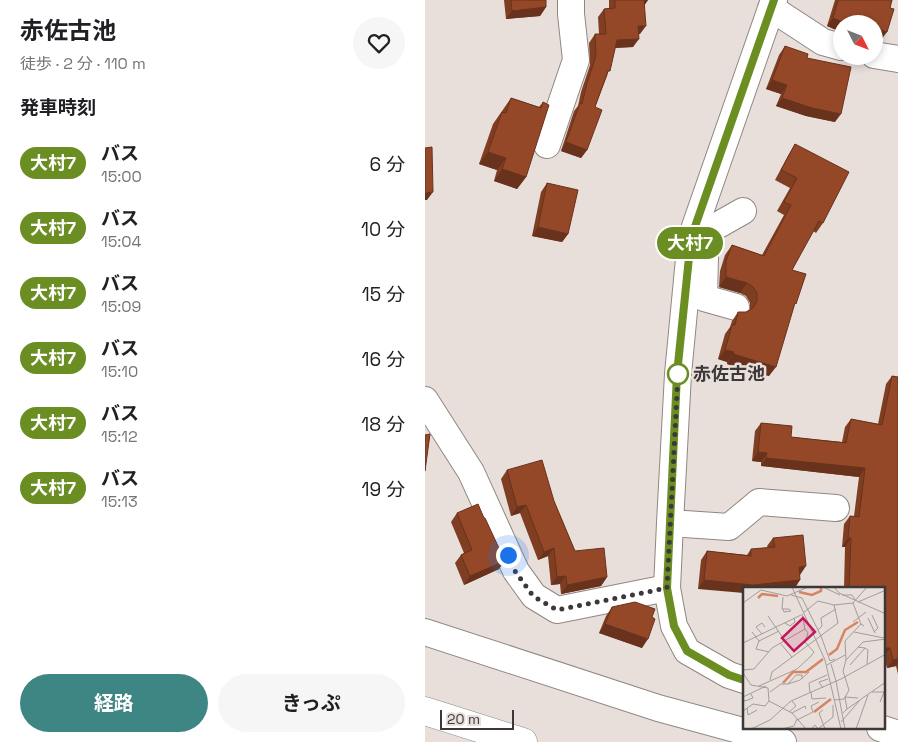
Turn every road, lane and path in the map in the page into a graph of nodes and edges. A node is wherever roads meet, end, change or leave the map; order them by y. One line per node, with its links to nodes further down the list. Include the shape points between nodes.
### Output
1 (571, 0): 6 (street, via 576,60)
2 (772, 4): 3 (street, via 823,42); 8 (street)
3 (833, 45)
4 (883, 56): 5 (street)
5 (898, 59)
6 (547, 145)
7 (743, 212): 8 (street)
8 (690, 245): 9 (street, via 705,256 704,298); 12 (street, via 677,374)
9 (736, 307)
10 (425, 400): 13 (street, via 471,472 515,571 533,596 557,610)
11 (836, 508): 12 (street, via 759,502 729,527)
12 (670, 523): 13 (street)
13 (667, 588): 15 (street, via 674,626 687,651)
14 (425, 632): 20 (street, via 658,708)
15 (743, 680)
16 (425, 711): 19 (highway)
17 (885, 729): 18 (street)
18 (898, 734)
19 (523, 742)
20 (783, 742)

